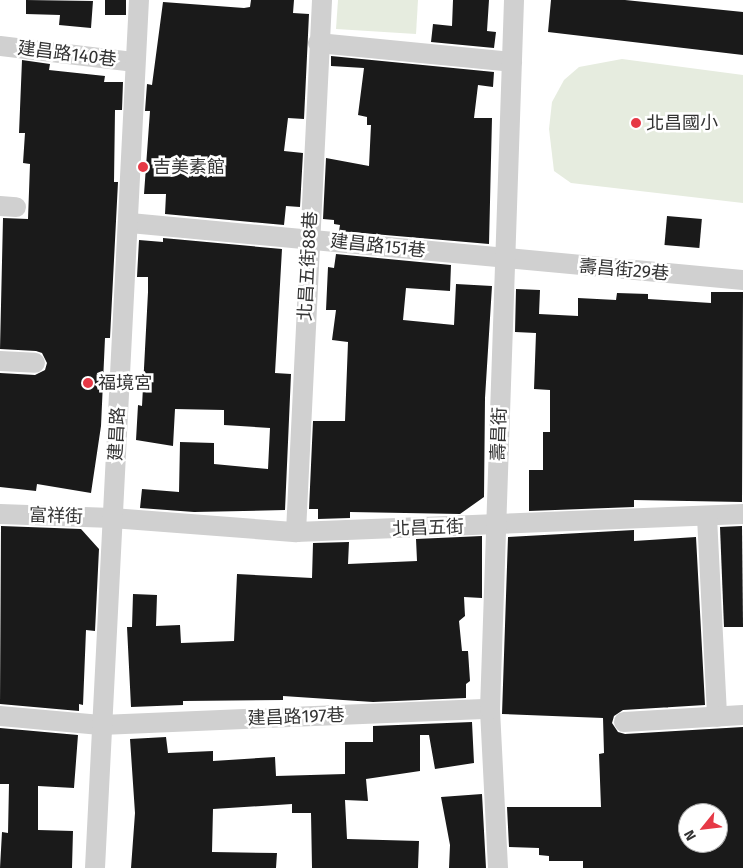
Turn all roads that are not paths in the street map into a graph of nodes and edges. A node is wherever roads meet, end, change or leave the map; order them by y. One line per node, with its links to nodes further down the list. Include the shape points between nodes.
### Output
1 (139, 0): 6 (street, 建昌路)
2 (322, 0): 4 (street, 北昌五街88巷)
3 (514, 0): 7 (street, 壽昌街)
4 (318, 43): 7 (street); 9 (street, 北昌五街88巷)
5 (0, 46): 6 (street, 建昌路140巷)
6 (135, 62): 8 (street, 建昌路)
7 (512, 62): 10 (street, 壽昌街)
8 (130, 223): 9 (street, 建昌路151巷); 17 (street, 建昌路)
9 (309, 240): 10 (street, 建昌路151巷); 19 (street, 北昌五街88巷)
10 (505, 259): 11 (street, 壽昌街29巷); 18 (street, 壽昌街)
11 (743, 280)
12 (0, 361): 13 (street)
13 (35, 363)
14 (0, 514): 17 (street, 富祥街)
15 (743, 514): 16 (street, 北昌五街)
16 (707, 516): 18 (street, 北昌五街); 23 (street)
17 (112, 518): 19 (street, 北昌五街); 25 (street, 建昌路)
18 (496, 526): 19 (street, 北昌五街); 20 (street, 壽昌街)
19 (296, 532)
20 (490, 709): 25 (street, 建昌路197巷); 27 (street, 壽昌街)
21 (743, 715): 23 (street)
22 (0, 716): 25 (street, 建昌路197巷)
23 (717, 717): 24 (street)
24 (624, 722)
25 (102, 725): 26 (street, 建昌路)
26 (95, 868)
27 (498, 868)

